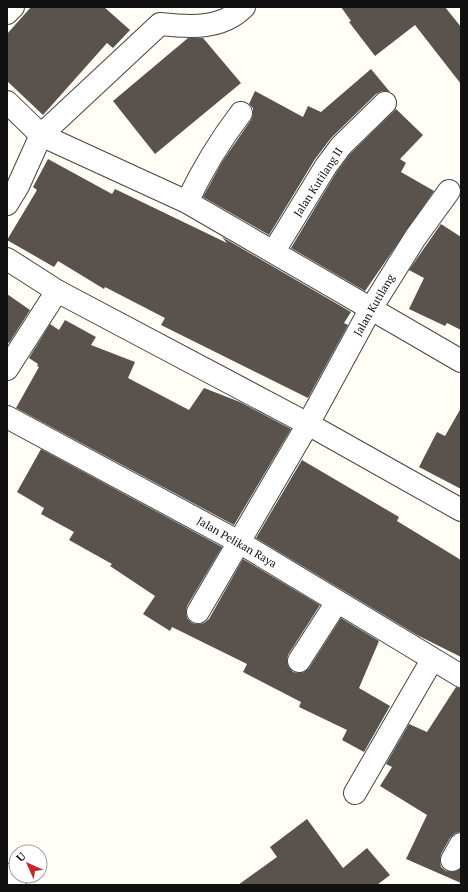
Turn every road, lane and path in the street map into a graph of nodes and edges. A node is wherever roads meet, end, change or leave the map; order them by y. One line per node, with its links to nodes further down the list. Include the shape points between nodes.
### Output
1 (13, 7): 3 (street)
2 (244, 7): 7 (street, via 236,15 211,24 194,27 160,24)
3 (7, 13)
4 (7, 102): 7 (street)
5 (385, 103): 11 (street, Jalan Kutilang II, via 341,146 326,166)
6 (241, 113): 9 (street, via 214,149)
7 (41, 135): 9 (street); 10 (street)
8 (449, 191): 14 (street, Jalan Kutilang, via 415,238)
9 (187, 202): 11 (street)
10 (7, 204)
11 (274, 251): 14 (street)
12 (7, 259): 13 (street)
13 (57, 291): 16 (street); 18 (street)
14 (370, 310): 15 (street); 18 (street, Jalan Kutilang)
15 (461, 361)
16 (7, 369)
17 (7, 417): 20 (street, Jalan Pelikan Raya)
18 (308, 424): 19 (street); 20 (street, Jalan Kutilang)
19 (461, 510)
20 (239, 542): 21 (street, Jalan Pelikan Raya); 22 (street, Jalan Kutilang)
21 (338, 602): 23 (street, Jalan Pelikan Raya); 24 (street)
22 (198, 612)
23 (432, 660): 25 (street, Jalan Pelikan Raya); 26 (street)
24 (299, 661)
25 (461, 676)
26 (355, 793)
27 (7, 875): 28 (street)
28 (15, 885)

